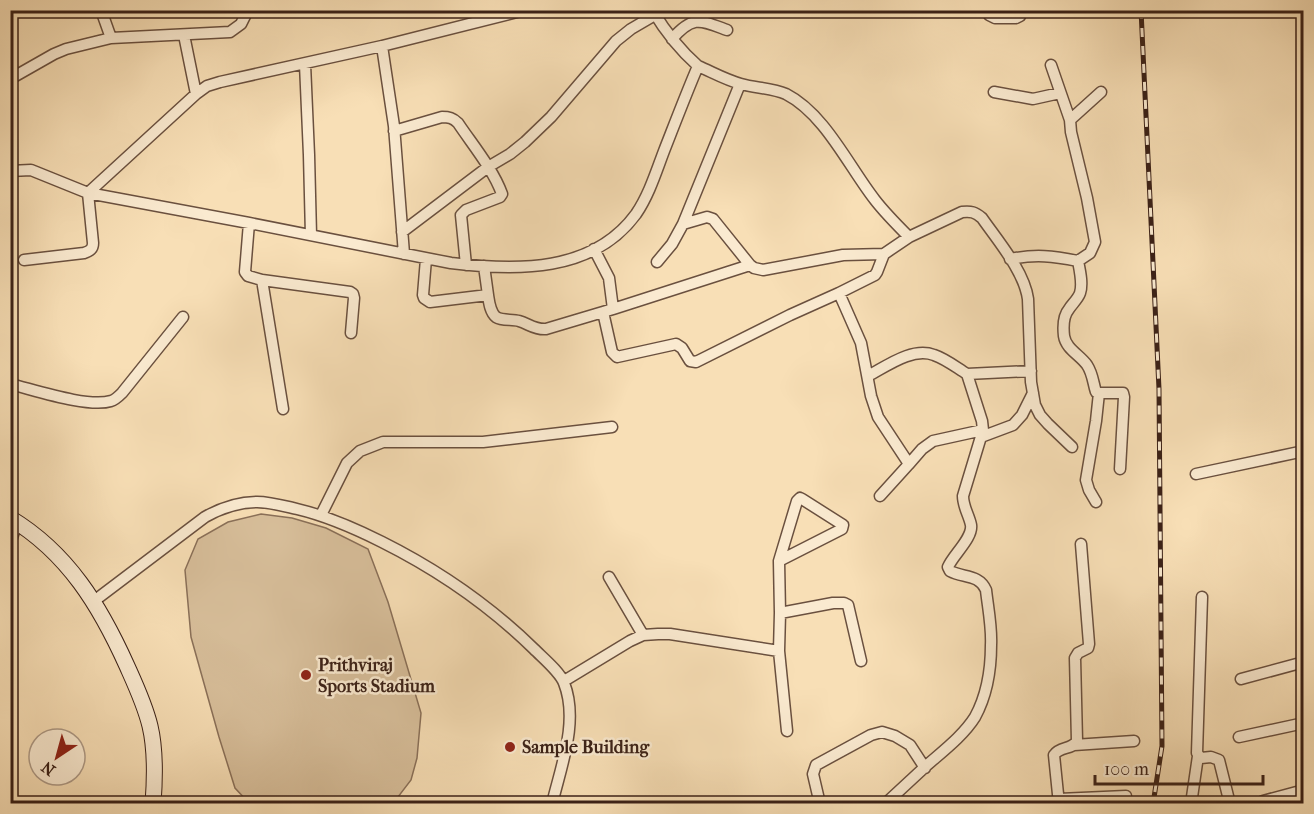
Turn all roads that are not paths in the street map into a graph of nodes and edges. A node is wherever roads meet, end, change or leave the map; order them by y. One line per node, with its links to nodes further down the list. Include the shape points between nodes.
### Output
1 (101, 10): 9 (street)
2 (248, 10): 8 (street, via 241,24 230,32)
3 (525, 10): 11 (street)
4 (986, 10): 5 (street, via 995,18 1016,18)
5 (1023, 10)
6 (654, 13): 10 (street); 23 (street, via 616,41 538,131)
7 (727, 30): 10 (street, via 707,22 694,22 681,28)
8 (184, 35): 9 (street); 20 (street)
9 (111, 38): 15 (street, via 66,49)
10 (672, 39): 14 (street)
11 (382, 46): 12 (street); 22 (street)
12 (305, 64): 20 (street, via 220,82); 29 (street)
13 (1051, 65): 19 (street)
14 (698, 66): 16 (street); 31 (street, via 637,213 606,243)
15 (10, 79)
16 (740, 84): 27 (street); 30 (street, via 786,94 807,110 830,135 874,199)
17 (994, 92): 19 (street, via 1026,99)
18 (1101, 92): 21 (street)
19 (1060, 93): 21 (street)
20 (196, 94): 25 (street)
21 (1070, 120): 37 (street, via 1095,242 1090,253)
22 (394, 131): 23 (street, via 449,117 458,123); 28 (street)
23 (488, 167): 28 (street); 39 (street, via 502,194 461,215)
24 (10, 171): 25 (street, via 31,170)
25 (88, 193): 26 (street); 36 (street, via 93,248 84,254)
26 (249, 223): 29 (street); 42 (street, via 245,272)
27 (683, 224): 38 (street); 40 (street, via 713,219)
28 (402, 232): 32 (street)
29 (311, 235): 32 (street)
30 (909, 237): 33 (street); 35 (street, via 970,211 982,218)
31 (594, 249): 41 (street, via 548,265); 45 (street, via 609,278)
32 (404, 254): 34 (street)
33 (884, 254): 40 (street, via 843,255 763,270); 43 (street, via 875,275)
34 (426, 259): 39 (street); 44 (street, via 423,295 427,301)
35 (1010, 259): 37 (street, via 1037,255); 48 (street, via 1027,290)
36 (24, 260)
37 (1078, 261): 53 (street, via 1080,292 1067,311 1064,336 1089,368)
38 (657, 262)
39 (466, 265): 41 (street)
40 (750, 265): 45 (street)
41 (484, 267): 44 (street)
42 (262, 280): 47 (street, via 350,292 354,298); 54 (street)
43 (839, 293): 45 (street, via 696,362 688,359 676,344 617,357); 50 (street, via 861,343)
44 (488, 295): 45 (street, via 494,316 539,330)
45 (608, 310)
46 (183, 317): 51 (street, via 113,401 77,401)
47 (351, 333)
48 (1032, 371): 49 (street); 52 (street)
49 (967, 374): 50 (street, via 943,358 924,353 905,357); 56 (street)
50 (868, 376): 59 (street, via 878,417)
51 (10, 384)
52 (1033, 393): 56 (street, via 1013,425); 57 (street, via 1040,415)
53 (1099, 393): 60 (street, via 1119,392 1125,397); 63 (street, via 1086,480)
54 (283, 409)
55 (612, 427): 64 (street, via 483,442 383,442 360,451 347,463)
56 (982, 433): 59 (street, via 933,441); 85 (street, via 963,496 971,524 969,534 948,567 954,574 975,578 986,590 992,642 986,692 974,718)
57 (1072, 447)
58 (1304, 451): 61 (street)
59 (909, 464): 62 (street)
60 (1120, 469)
61 (1196, 474)
62 (880, 496)
63 (1096, 502)
64 (321, 515): 71 (street, via 257,502 218,510); 78 (street, via 405,553 440,574 521,637)
65 (14, 520): 66 (street); 71 (street, via 56,554)
66 (10, 543)
67 (1081, 544): 83 (street, via 1089,644 1075,658)
68 (779, 561): 68 (street, via 798,499 843,525 842,529); 72 (street)
69 (609, 577): 73 (street)
70 (1202, 597): 84 (street)
71 (94, 601): 90 (street, via 141,696 150,726)
72 (780, 613): 74 (street); 75 (street, via 833,603 848,605)
73 (643, 636): 74 (street, via 670,634); 78 (street)
74 (779, 651): 80 (street)
75 (861, 661)
76 (1304, 662): 77 (street)
77 (1241, 679)
78 (564, 681): 91 (street, via 571,719)
79 (1304, 723): 81 (street)
80 (787, 730)
81 (1239, 737)
82 (1134, 741): 83 (street)
83 (1074, 746): 88 (street, via 1059,749 1054,755)
84 (1198, 756): 94 (street); 95 (street, via 1219,760)
85 (924, 768): 92 (street, via 910,745 888,733 877,733 816,765 813,774); 93 (street)
86 (1304, 790): 89 (street)
87 (1126, 796): 88 (street)
88 (1059, 801)
89 (1263, 801)
90 (153, 804)
91 (552, 804)
92 (820, 804)
93 (885, 804)
94 (1191, 804)
95 (1230, 804)

